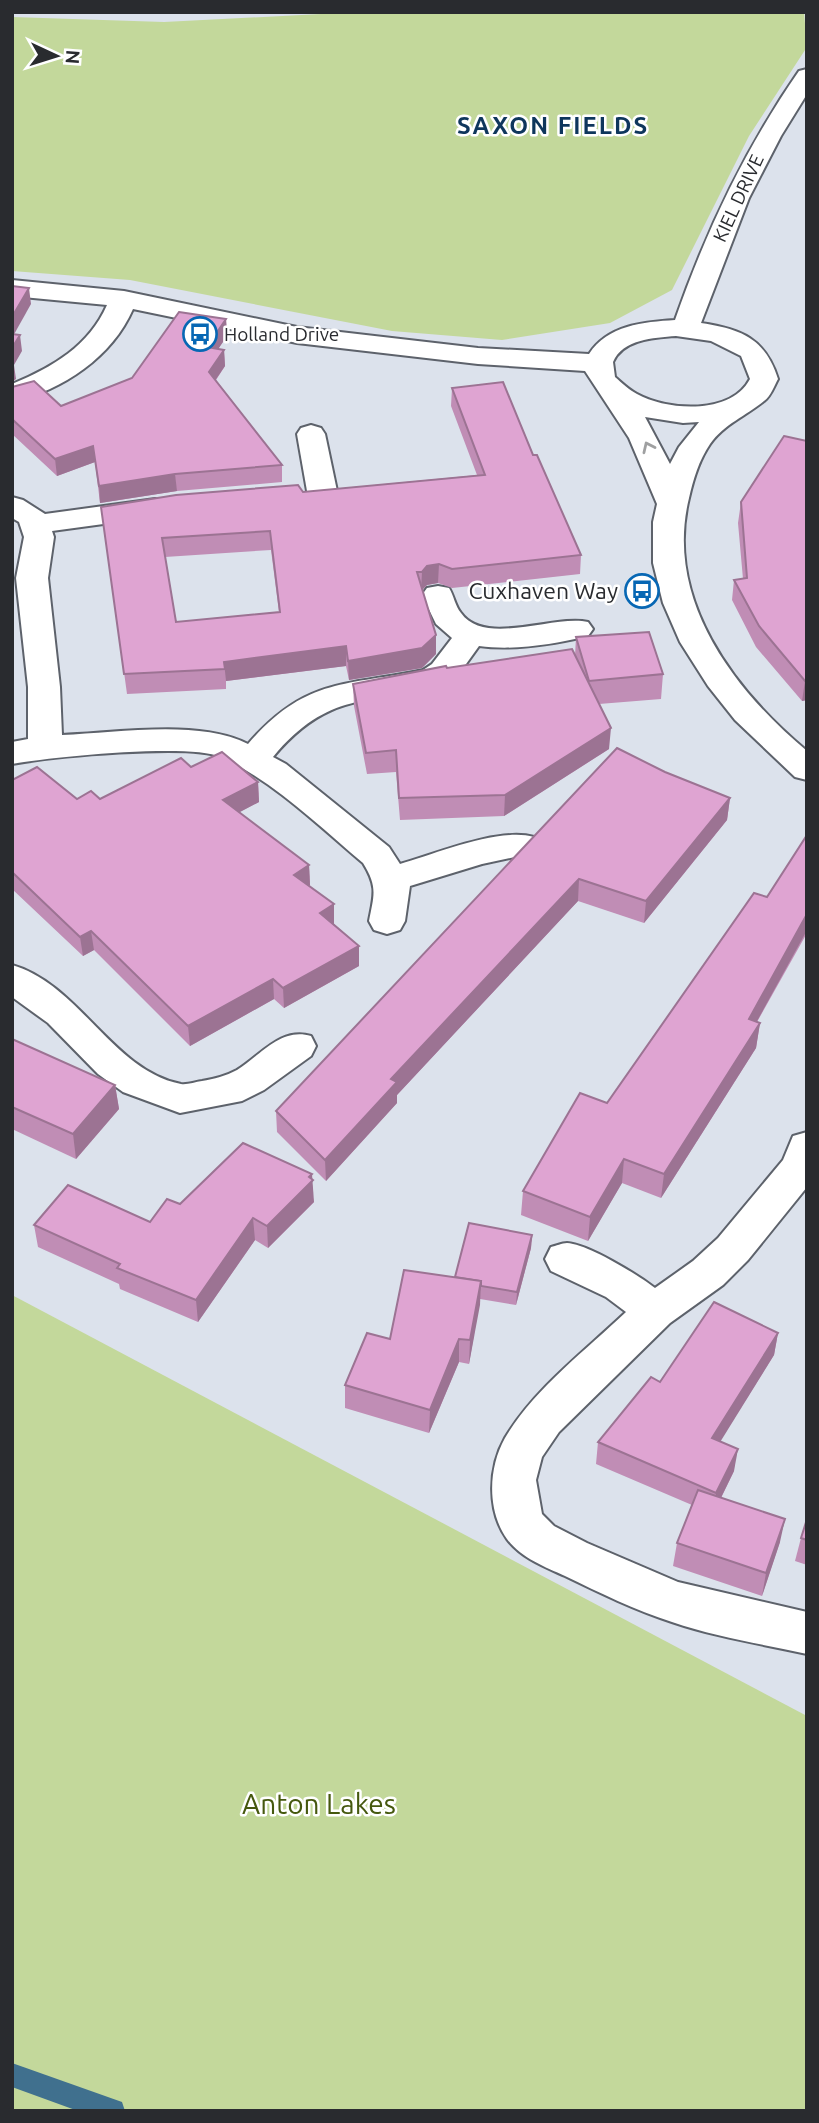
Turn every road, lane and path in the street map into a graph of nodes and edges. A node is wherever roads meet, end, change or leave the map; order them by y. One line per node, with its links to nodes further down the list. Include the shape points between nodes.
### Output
1 (807, 76): 2 (street, KIEL DRIVE)
2 (776, 121): 3 (street); 6 (street, KIEL DRIVE, via 729,210)
3 (807, 126)
4 (12, 288): 5 (street)
5 (124, 299): 7 (street, via 297,335 478,356); 8 (street, via 93,348 50,377)
6 (686, 328): 7 (street, via 629,335 610,346); 10 (street, via 737,341 763,366 764,382 754,396)
7 (598, 363): 9 (street, via 599,376)
8 (12, 394)
9 (617, 397): 10 (street, via 636,407 673,415 702,415); 13 (street, one-way to 9, via 648,447)
10 (736, 407): 13 (street, via 701,433)
11 (311, 435): 12 (street)
12 (322, 491)
13 (670, 501): 22 (street, via 667,543 672,579 695,641 733,698 785,753)
14 (177, 505): 15 (street, via 77,517)
15 (24, 516): 17 (street, via 39,537 32,578)
16 (438, 595): 19 (street, via 451,622)
17 (23, 597): 20 (street, via 44,687)
18 (577, 629): 19 (street, via 496,638)
19 (470, 636): 21 (street, via 444,671 433,678 326,699 284,723)
20 (29, 750): 21 (street, via 191,741 232,749)
21 (253, 759): 24 (street, via 376,855)
22 (807, 769)
23 (522, 845): 24 (street)
24 (390, 879): 25 (street, via 392,902)
25 (387, 921)
26 (12, 978): 27 (street, via 61,1013 112,1064 138,1082 180,1099 228,1091)
27 (297, 1046)
28 (805, 1160): 30 (street, via 733,1249)
29 (566, 1259): 30 (street, via 621,1285)
30 (655, 1311): 31 (street, via 543,1419 521,1451 514,1480 523,1525 538,1540 571,1557 674,1602)
31 (807, 1633)

